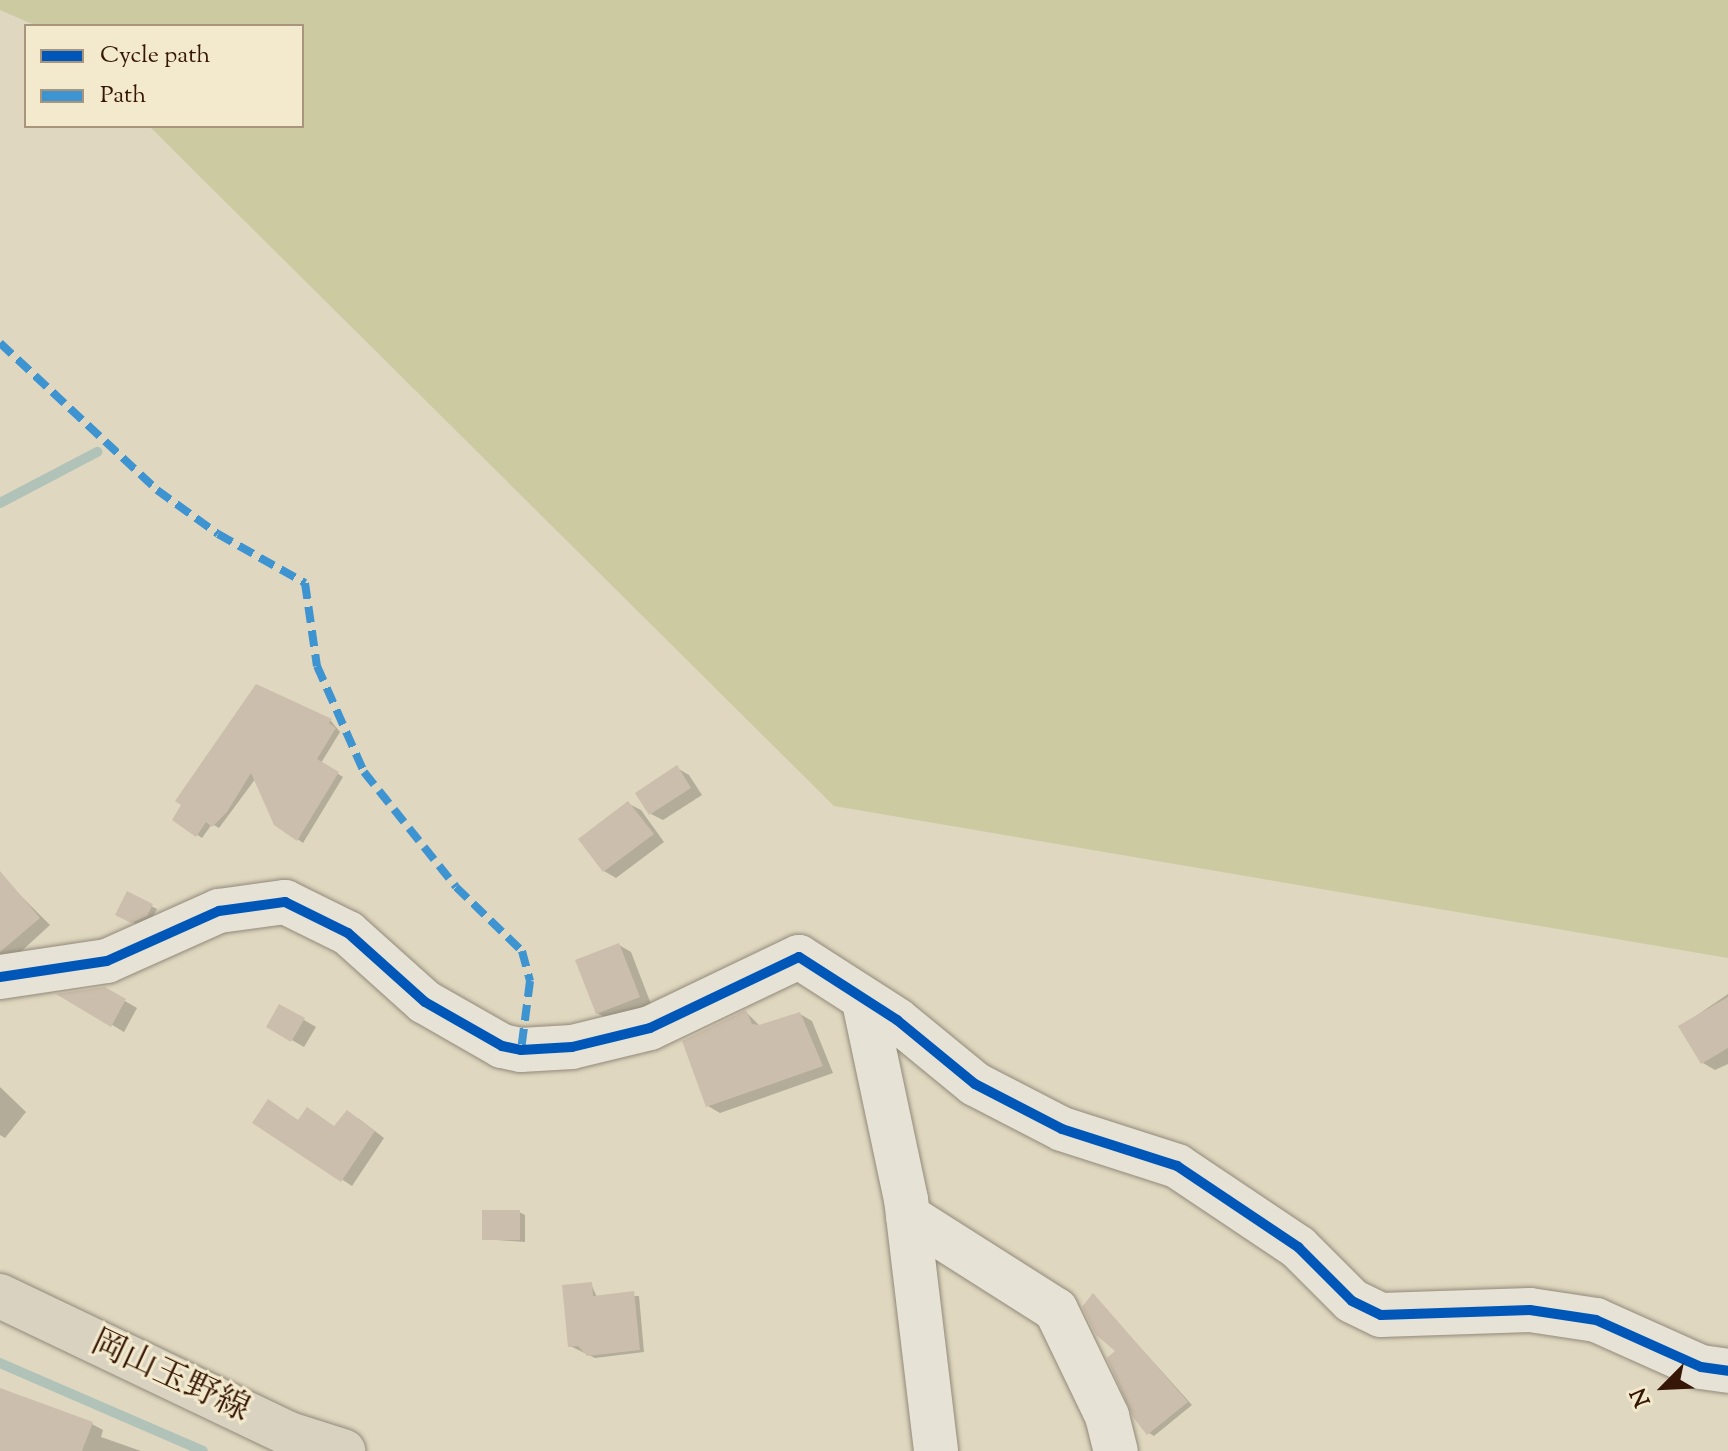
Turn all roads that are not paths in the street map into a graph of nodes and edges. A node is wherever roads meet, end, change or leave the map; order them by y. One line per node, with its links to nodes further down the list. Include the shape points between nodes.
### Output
1 (0, 977): 2 (street, via 107,961 219,911 285,902 348,933 425,1002 502,1046 521,1050 572,1047 650,1028 799,957)
2 (864, 1002): 3 (street); 5 (street, via 897,1020 975,1084 1062,1129 1177,1166 1298,1247 1352,1301 1381,1315 1530,1310 1596,1320 1701,1367)
3 (908, 1216): 7 (street); 8 (street, via 1056,1310 1107,1416)
4 (0, 1296): 6 (main road, 岡山玉野線, via 289,1434)
5 (1728, 1371)
6 (343, 1451)
7 (936, 1451)
8 (1116, 1451)

